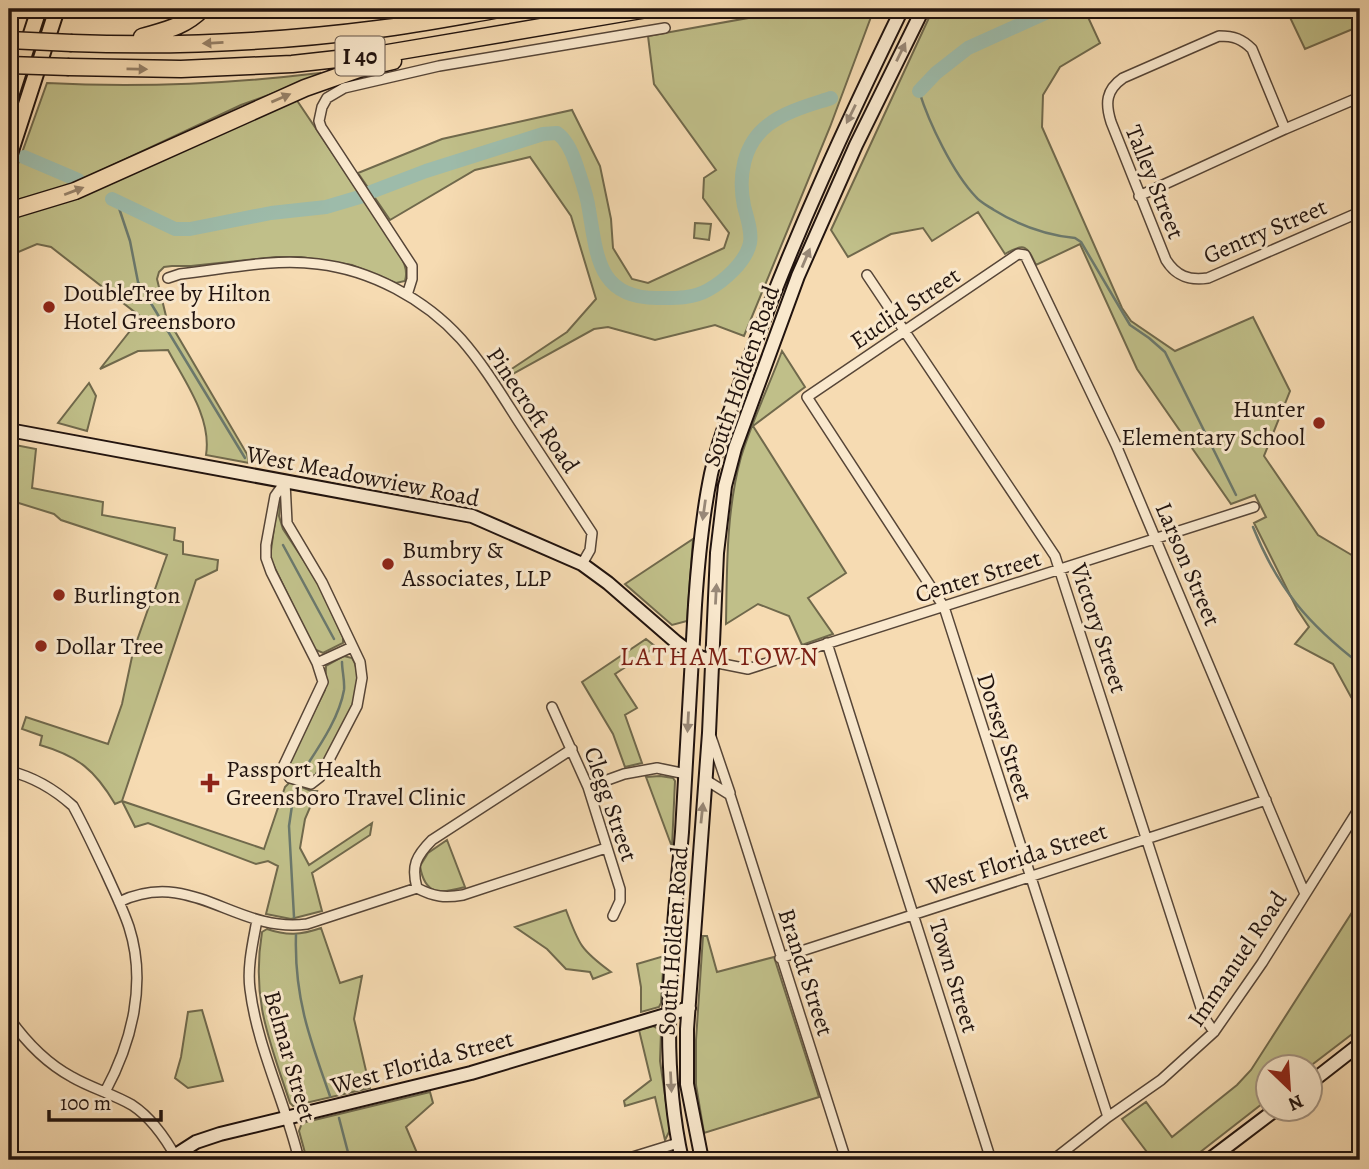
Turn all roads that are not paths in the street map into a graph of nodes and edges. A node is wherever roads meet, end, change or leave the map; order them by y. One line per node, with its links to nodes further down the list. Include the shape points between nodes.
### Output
1 (39, 9): 14 (main road)
2 (57, 9): 16 (main road)
3 (202, 9): 11 (highway, via 179,27)
4 (500, 9): 11 (highway, I 40, one-way to 11, via 293,39)
5 (647, 9): 8 (highway, I 40)
6 (902, 9): 36 (main road, South Holden Road, one-way to 36, via 801,224 720,439 703,524)
7 (923, 9): 37 (main road, South Holden Road, one-way to 7, via 721,515 735,448 817,231)
8 (545, 24): 12 (highway, I 40, one-way to 8, bridge, via 181,69 292,64 382,54); 18 (highway, one-way to 8, via 75,191 326,80)
9 (665, 28): 24 (street, via 436,66 344,88 327,98 319,114 321,127 412,267)
10 (9, 40): 11 (highway, I 40, bridge)
11 (120, 45)
12 (9, 65)
13 (1360, 97): 15 (street)
14 (9, 102)
15 (1285, 129): 17 (street); 17 (street, Talley Street, via 1252,49 1235,37 1219,36 1123,78 1113,84 1107,107)
16 (9, 157)
17 (1139, 196): 22 (street, Talley Street, via 1166,260)
18 (9, 211)
19 (1360, 212): 22 (street, Gentry Street, via 1208,278)
20 (1025, 255): 25 (street, Euclid Street, via 1018,254); 30 (street, Larson Street)
21 (867, 275): 25 (street, Victory Street)
22 (1183, 276)
23 (168, 278): 24 (street, via 270,264 319,264 366,275)
24 (407, 295): 31 (street, Pinecroft Road, via 461,339 592,533)
25 (906, 332): 26 (street, Euclid Street); 32 (street, Victory Street)
26 (807, 397): 33 (street, Dorsey Street)
27 (9, 430): 28 (main road, West Meadowview Road)
28 (285, 482): 31 (main road, West Meadowview Road, via 471,516); 35 (street, via 287,523 322,582); 38 (street, via 275,496 266,558)
29 (1254, 507): 30 (street, Center Street)
30 (1157, 539): 32 (street, Center Street); 47 (street, Larson Street)
31 (582, 564): 36 (main road, West Meadowview Road)
32 (1061, 571): 33 (street, Center Street); 49 (street, Victory Street)
33 (944, 607): 34 (street, Center Street); 51 (street, Dorsey Street)
34 (827, 643): 37 (street, Center Street, via 748,669); 55 (street, Town Street)
35 (352, 647): 38 (street); 38 (street, via 362,670 360,699 320,777 310,784 290,778 283,767 323,681)
36 (692, 654): 37 (main road, West Meadowview Road); 43 (main road, South Holden Road, one-way to 43)
37 (713, 662): 40 (main road, South Holden Road)
38 (317, 663)
39 (552, 707): 41 (street, Clegg Street)
40 (709, 733): 44 (main road, South Holden Road); 46 (street, Brandt Street)
41 (572, 749): 45 (street, Clegg Street); 52 (street, via 432,840 414,865)
42 (9, 772): 54 (street, via 41,782 72,806)
43 (686, 774): 45 (street, via 657,768); 60 (main road, South Holden Road)
44 (706, 780): 46 (street); 59 (main road, South Holden Road, one-way to 44)
45 (588, 787): 50 (street, Clegg Street)
46 (730, 795): 58 (street, Brandt Street)
47 (1266, 800): 49 (street, West Florida Street); 53 (street, Larson Street)
48 (1360, 807): 53 (street, Immanuel Road)
49 (1148, 839): 51 (street, West Florida Street); 62 (street, Victory Street, via 1204,1017)
50 (607, 848): 52 (street, via 463,895 443,898); 56 (street, Clegg Street, via 620,889)
51 (1030, 877): 55 (street, West Florida Street); 66 (street, Dorsey Street)
52 (417, 888): 57 (street, via 307,923 290,926)
53 (1305, 894): 62 (street, Immanuel Road)
54 (119, 902): 57 (street, via 134,894 176,891); 65 (street, via 134,946 136,996 125,1047)
55 (914, 914): 58 (street, West Florida Street); 76 (street, Town Street)
56 (613, 916)
57 (257, 920): 67 (street, Belmar Street, via 250,988)
58 (780, 958): 75 (street, Brandt Street)
59 (689, 1008): 60 (main road, West Florida Street); 74 (main road, South Holden Road, via 687,1084)
60 (668, 1014): 67 (main road, West Florida Street, via 471,1073); 69 (main road, South Holden Road, one-way to 69, via 670,1086)
61 (9, 1018): 65 (street, via 55,1066)
62 (1214, 1032): 66 (street, Immanuel Road, via 1161,1080)
63 (1360, 1044): 64 (main road)
64 (1324, 1072)
65 (105, 1092): 70 (street, via 143,1114 165,1138)
66 (1108, 1117): 77 (street, Immanuel Road)
67 (288, 1118): 70 (main road, West Florida Street, via 196,1142); 71 (street, Belmar Street)
68 (1257, 1124): 78 (main road)
69 (678, 1143): 72 (street); 73 (main road, South Holden Road)
70 (174, 1159)
71 (299, 1160)
72 (623, 1160)
73 (682, 1160)
74 (702, 1160)
75 (846, 1160)
76 (992, 1160)
77 (1053, 1160)
78 (1209, 1160)

